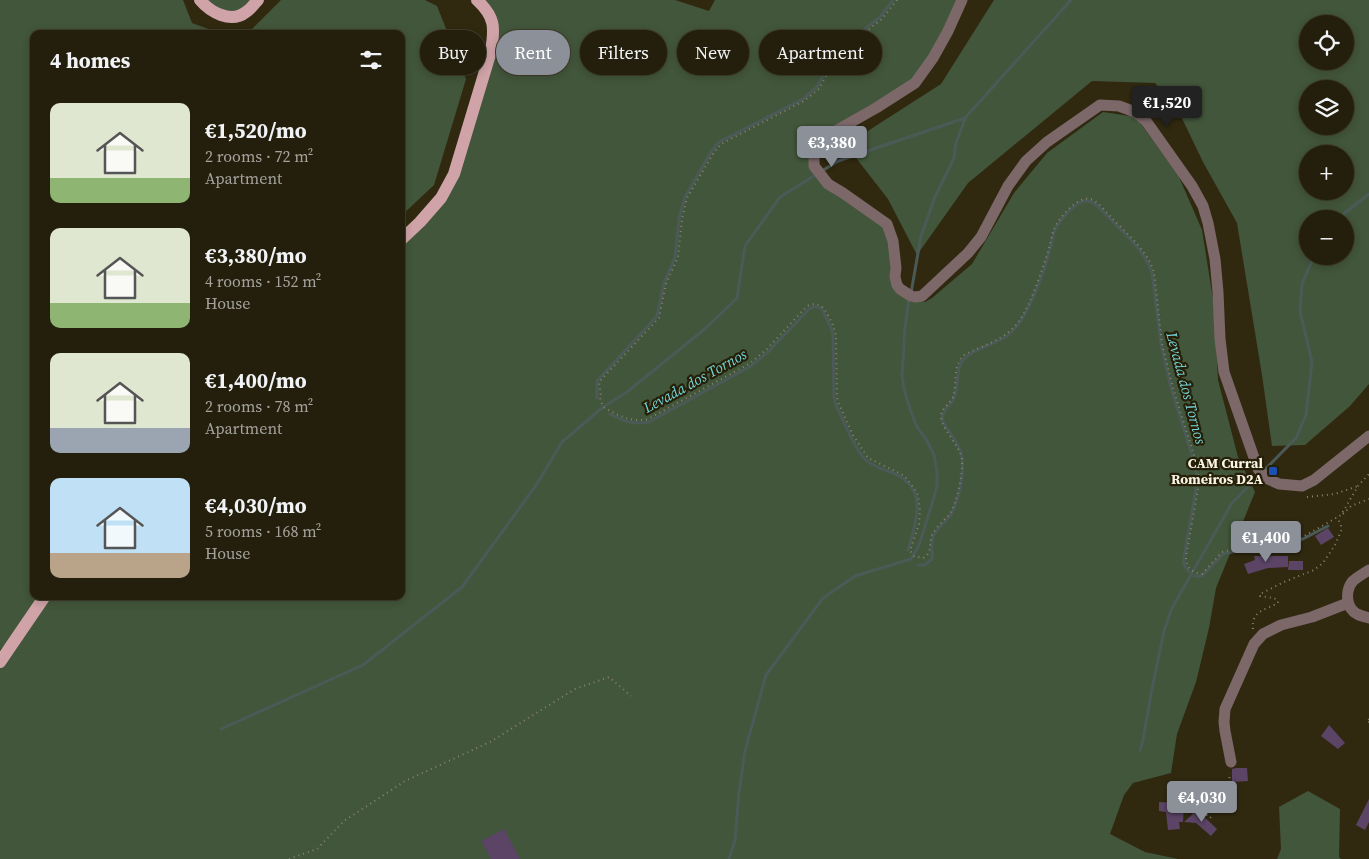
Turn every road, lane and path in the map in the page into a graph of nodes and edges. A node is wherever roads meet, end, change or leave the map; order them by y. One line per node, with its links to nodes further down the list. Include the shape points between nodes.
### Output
1 (200, 0): 2 (main road, via 209,10 233,17 246,13)
2 (258, 0)
3 (477, 0): 6 (main road, via 488,10 494,34 454,174 441,198)
4 (896, 0): 11 (path, via 882,19 834,61 819,89 804,101 721,144 714,152 687,198 678,257 666,284 658,318 599,382 603,407 630,420 648,419 749,364 808,306 820,305 835,330 838,402 868,458 911,482 920,510 910,551 918,558 926,557 933,534 950,513 960,477 962,460 959,449 942,424 941,416 952,398 959,362 966,354 1016,325 1028,306 1054,229 1074,204 1090,199 1099,204 1144,253 1154,272 1162,344 1198,468 1199,482 1186,557 1186,564 1192,572 1202,574 1222,552 1254,544 1299,539)
5 (962, 0): 7 (street, via 933,58 915,83 818,143 814,157 814,166 828,184 887,224 893,241 895,277 900,289 907,295 922,296 981,237 1026,161 1046,142 1100,105 1119,106 1135,112 1146,121 1203,206 1214,259 1224,372 1258,469 1279,484 1302,486)
6 (405, 236)
7 (1369, 436)
8 (1369, 474): 10 (path)
9 (1369, 499): 10 (path)
10 (1341, 514): 11 (path)
11 (1337, 517): 16 (path, via 1342,531 1323,563 1259,595 1278,601 1253,619 1254,633 1261,630)
12 (1369, 570): 14 (street, via 1352,583)
13 (42, 600): 17 (main road)
14 (1348, 603): 15 (street, via 1357,614); 16 (street, via 1281,624)
15 (1369, 618)
16 (1263, 634): 19 (street, via 1254,644 1225,709)
17 (0, 662)
18 (631, 696): 21 (path, via 609,677 575,689 490,742 405,781 344,820 317,849)
19 (1231, 762): 20 (path, via 1228,790 1212,792 1211,818 1197,806)
20 (1185, 806)
21 (289, 859)

